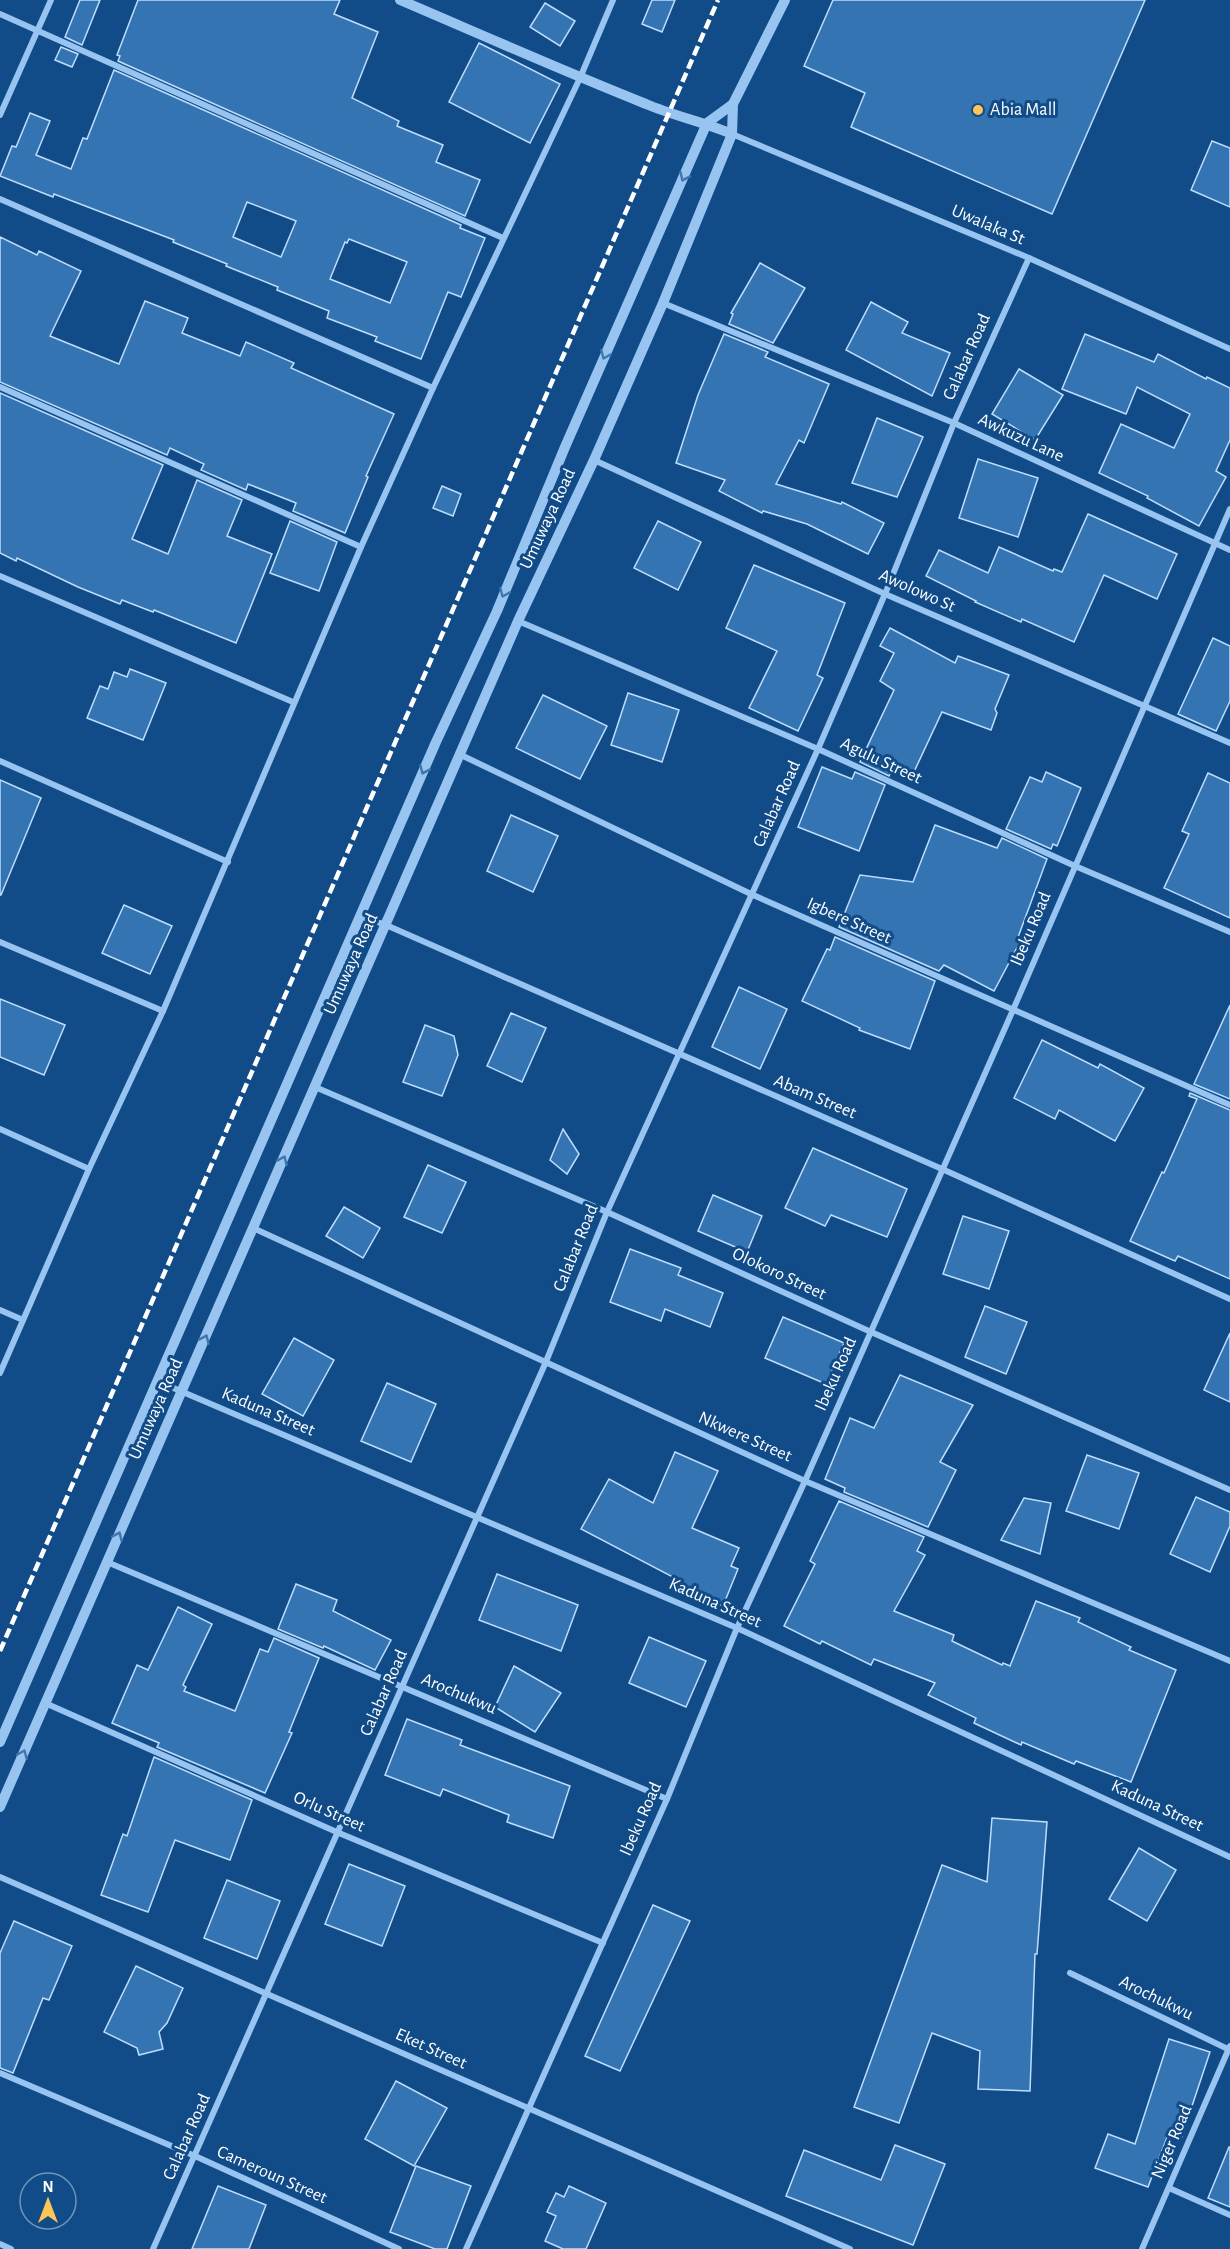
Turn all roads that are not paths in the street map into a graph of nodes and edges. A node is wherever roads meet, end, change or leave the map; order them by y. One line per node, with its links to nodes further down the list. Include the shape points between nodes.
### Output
1 (51, 0): 6 (street)
2 (400, 0): 7 (street)
3 (613, 0): 7 (street)
4 (785, 0): 8 (street)
5 (0, 14): 6 (street)
6 (38, 30): 9 (street); 13 (street)
7 (580, 78): 10 (street, via 669,114); 13 (street)
8 (733, 104): 10 (street); 11 (street)
9 (0, 115)
10 (708, 123): 11 (street); 37 (street, Umuwaya Road, one-way to 37)
11 (732, 134): 14 (street, Uwalaka St); 15 (street, Umuwaya Road)
12 (0, 199): 18 (street)
13 (503, 238): 18 (street)
14 (1029, 258): 16 (street, Uwalaka St); 19 (street, Calabar Road)
15 (663, 303): 19 (street, Awkuzu Lane); 20 (street, Umuwaya Road)
16 (1230, 349)
17 (0, 387): 23 (street)
18 (433, 388): 23 (street)
19 (954, 423): 22 (street, Awkuzu Lane); 26 (street, Calabar Road)
20 (594, 460): 26 (street, Awolowo St); 27 (street, Umuwaya Road)
21 (1230, 509): 22 (street, Ibeku Road)
22 (1216, 544): 24 (street, Awkuzu Lane); 29 (street, Ibeku Road)
23 (361, 547): 28 (street)
24 (1230, 550)
25 (0, 576): 28 (street)
26 (885, 594): 29 (street, Awolowo St); 31 (street, Calabar Road)
27 (519, 621): 31 (street, Agulu Street); 32 (street, Umuwaya Road)
28 (293, 702): 34 (street)
29 (1145, 706): 30 (street, Awolowo St); 35 (street, Ibeku Road)
30 (1230, 743)
31 (818, 749): 35 (street, Agulu Street); 36 (street, Calabar Road)
32 (461, 755): 36 (street, Igbere Street); 38 (street, Umuwaya Road)
33 (0, 761): 34 (street)
34 (228, 862): 42 (street)
35 (1075, 866): 39 (street, Agulu Street); 41 (street, Ibeku Road)
36 (753, 895): 41 (street, Igbere Street); 43 (street, Calabar Road)
37 (360, 916): 38 (street, Abam Street); 57 (street, Umuwaya Road)
38 (386, 925): 43 (street, Abam Street); 44 (street, Umuwaya Road)
39 (1230, 932)
40 (0, 942): 42 (street)
41 (1013, 1010): 45 (street, Igbere Street); 48 (street, Ibeku Road)
42 (163, 1011): 47 (street)
43 (679, 1055): 48 (street, Abam Street); 49 (street, Calabar Road)
44 (315, 1087): 49 (street, Olokoro Street); 50 (street, Umuwaya Road, one-way to 44)
45 (1230, 1105)
46 (0, 1129): 47 (street)
47 (89, 1169): 53 (street)
48 (942, 1169): 51 (street, Abam Street); 54 (street, Ibeku Road)
49 (607, 1212): 54 (street, Olokoro Street); 55 (street, Calabar Road)
50 (253, 1228): 55 (street, Nkwere Street); 58 (street, Umuwaya Road, one-way to 50)
51 (1230, 1299)
52 (0, 1310): 53 (street)
53 (23, 1320): 56 (street)
54 (871, 1332): 59 (street, Ibeku Road); 60 (street, Olokoro Street)
55 (545, 1364): 59 (street, Nkwere Street); 61 (street, Calabar Road)
56 (0, 1373)
57 (157, 1381): 58 (street, Kaduna Street); 67 (street, Umuwaya Road)
58 (182, 1392): 61 (street, Kaduna Street); 62 (street, Umuwaya Road, one-way to 58)
59 (806, 1481): 63 (street, Ibeku Road); 64 (street, Nkwere Street)
60 (1230, 1490)
61 (478, 1517): 63 (street, Kaduna Street); 65 (street, Calabar Road)
62 (107, 1562): 65 (street, Arochukwu); 66 (street, Umuwaya Road)
63 (737, 1628): 68 (street, Ibeku Road); 71 (street, Kaduna Street)
64 (1230, 1661)
65 (404, 1687): 68 (street, Arochukwu); 70 (street, Calabar Road)
66 (45, 1703): 69 (street, Umuwaya Road, one-way to 66); 70 (street, Orlu Street)
67 (0, 1742)
68 (667, 1799): 73 (street, Ibeku Road)
69 (0, 1807)
70 (339, 1833): 73 (street, Orlu Street); 75 (street, Calabar Road)
71 (1230, 1857)
72 (0, 1877): 75 (street, Eket Street)
73 (603, 1943): 78 (street, Ibeku Road)
74 (1070, 1973): 76 (street, Arochukwu)
75 (267, 1994): 78 (street, Eket Street); 79 (street, Calabar Road)
76 (1230, 2048): 80 (street, Niger Road)
77 (0, 2073): 79 (street, Cameroun Street)
78 (527, 2108): 86 (street, Ibeku Road); 87 (street, Eket Street)
79 (195, 2156): 84 (street, Calabar Road); 85 (street, Cameroun Street)
80 (1169, 2188): 81 (street); 88 (street, Niger Road)
81 (1230, 2215)
82 (0, 2244): 83 (street)
83 (11, 2249)
84 (153, 2249)
85 (399, 2249)
86 (466, 2249)
87 (850, 2249)
88 (1142, 2249)

